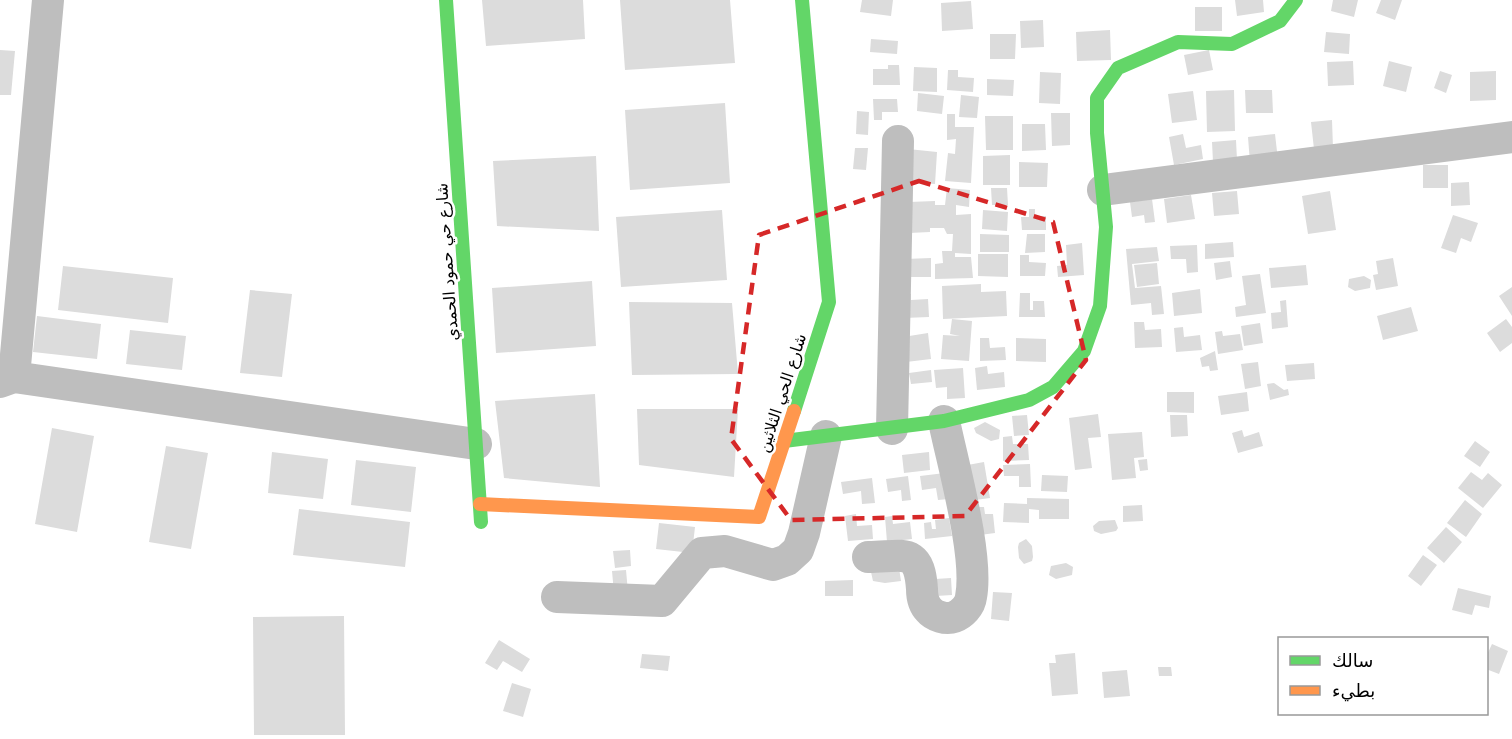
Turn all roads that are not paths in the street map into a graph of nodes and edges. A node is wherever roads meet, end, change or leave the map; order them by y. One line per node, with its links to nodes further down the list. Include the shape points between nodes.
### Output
1 (48, 0): 8 (street)
2 (446, 0): 13 (street, شارع حي حمود الحمدي)
3 (802, 0): 12 (street, شارع الحي الثلاثين, via 829,302)
4 (1296, 0): 7 (street, via 1280,21 1232,44 1178,42 1118,68 1097,98)
5 (1512, 137): 7 (street)
6 (898, 141): 10 (street)
7 (1103, 190): 9 (street, via 1106,237 1100,306 1084,351 1053,387 1029,400)
8 (7, 380): 13 (street)
9 (944, 421): 10 (street); 16 (street, via 972,569 971,599 966,609 952,618 937,616 927,609 923,599 920,567 915,560)
10 (892, 429): 11 (street)
11 (826, 436): 12 (street); 17 (street, via 804,533 798,550 787,560 773,565 725,551 702,553 662,601)
12 (784, 441): 14 (street, شارع الحي الثلاثين, via 759,517)
13 (476, 444): 14 (street, شارع حي حمود الحمدي)
14 (480, 504): 15 (street, شارع حي حمود الحمدي)
15 (481, 522)
16 (868, 557)
17 (557, 597)

